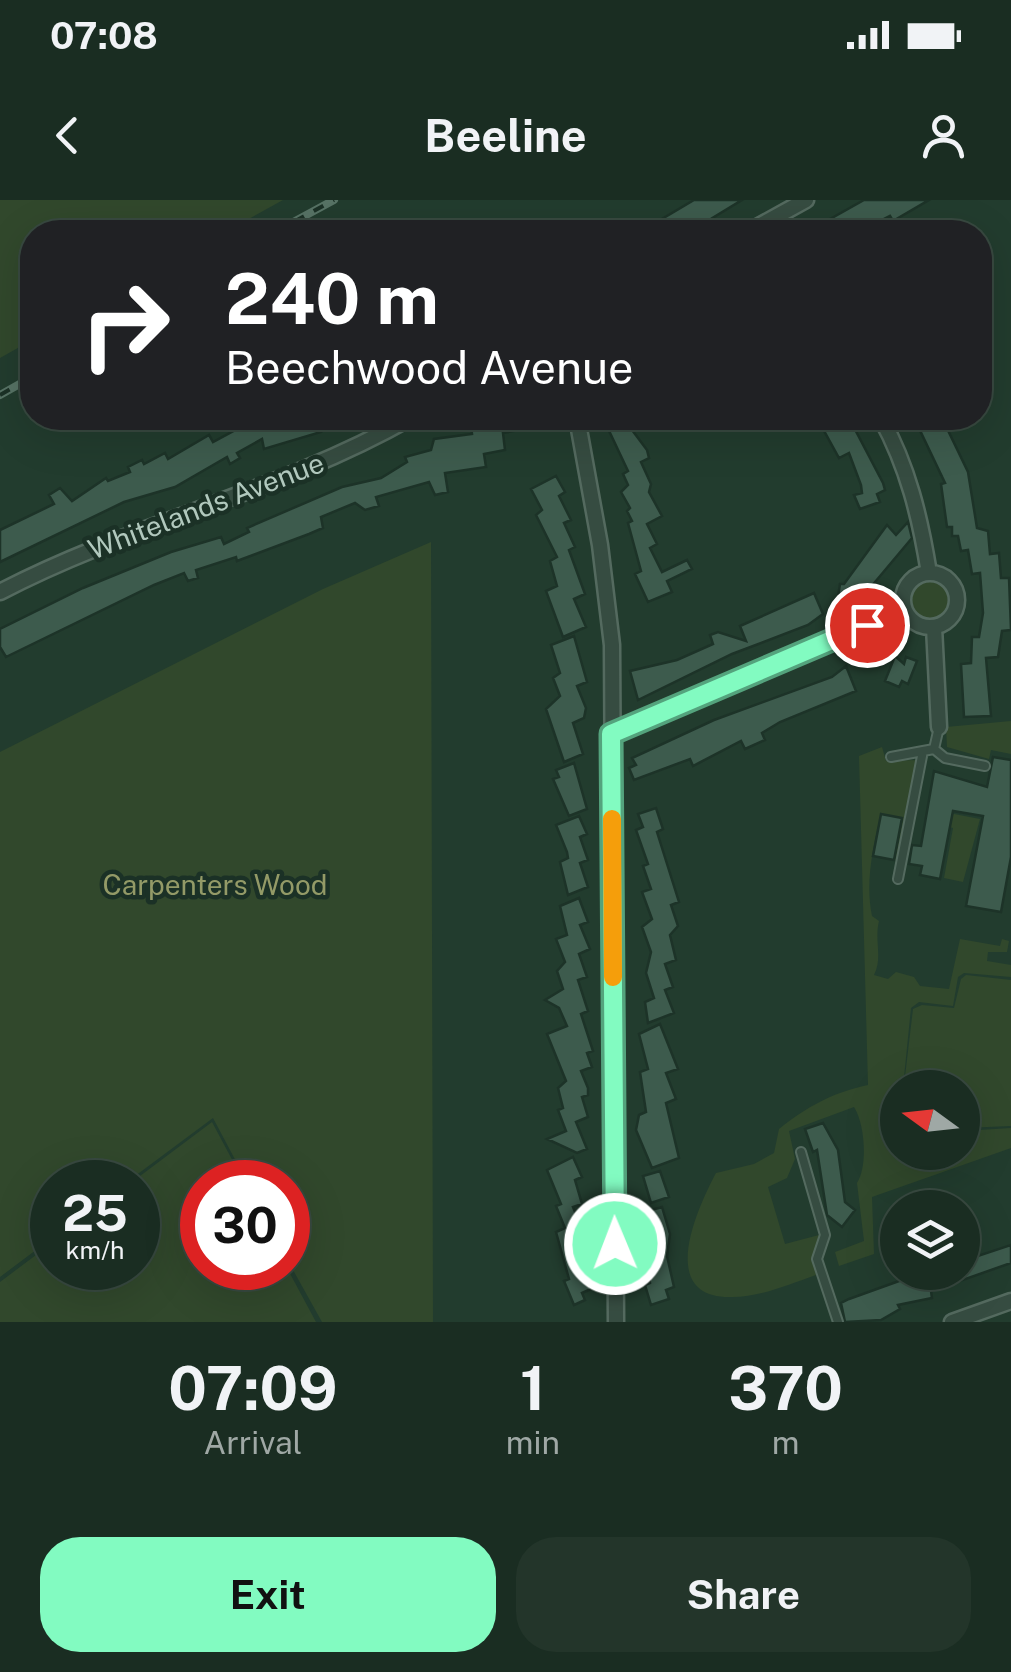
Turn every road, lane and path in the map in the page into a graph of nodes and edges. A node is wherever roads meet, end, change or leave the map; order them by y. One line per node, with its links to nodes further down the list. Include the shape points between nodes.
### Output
1 (806, 200): 2 (street)
2 (783, 220)
3 (388, 430): 7 (street, Whitelands Avenue)
4 (579, 430): 11 (street, via 612,646)
5 (887, 430): 6 (street, via 911,486)
6 (929, 572): 8 (street, via 908,584); 9 (street, via 946,578 956,593 950,618)
7 (0, 592)
8 (903, 610): 9 (street, via 918,625); 11 (street)
9 (934, 627): 10 (street)
10 (938, 728): 12 (lane)
11 (611, 734): 19 (street)
12 (934, 749): 13 (lane); 15 (lane)
13 (922, 750): 14 (lane); 16 (lane)
14 (891, 757)
15 (986, 766)
16 (898, 878)
17 (801, 1152): 20 (lane, via 825,1235 817,1259)
18 (1011, 1302): 21 (street)
19 (616, 1322)
20 (838, 1322)
21 (952, 1322)

